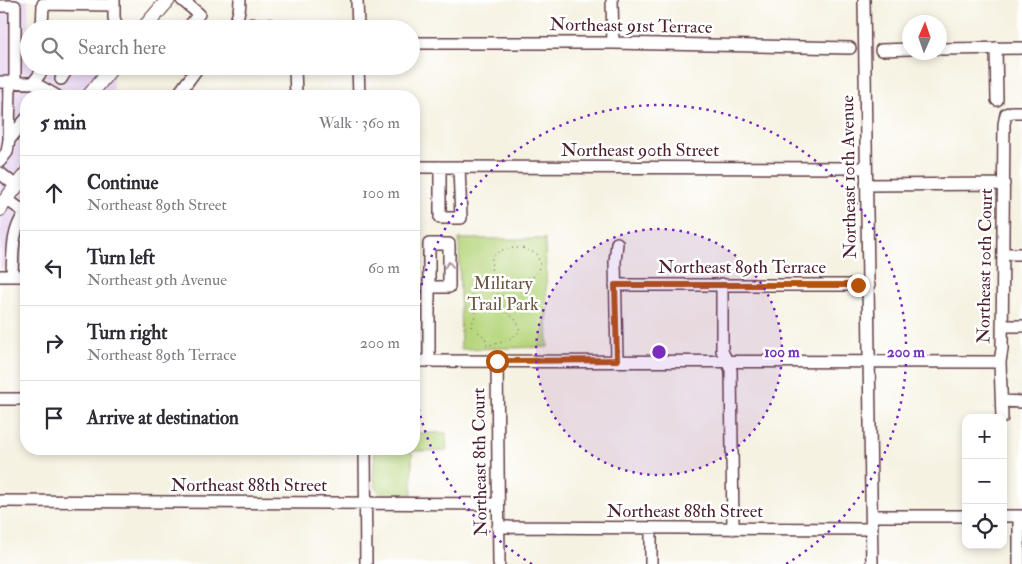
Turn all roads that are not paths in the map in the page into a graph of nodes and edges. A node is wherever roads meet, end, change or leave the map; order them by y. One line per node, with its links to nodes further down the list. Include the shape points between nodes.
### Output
1 (182, 0): 12 (street, via 199,14)
2 (240, 0): 13 (street)
3 (357, 0): 14 (street)
4 (612, 0): 16 (street)
5 (864, 0): 45 (street, Northeast 10th Avenue)
6 (114, 2): 9 (street, via 43,4); 10 (street)
7 (163, 3): 11 (main road)
8 (0, 6): 30 (street, via 16,6)
9 (42, 20)
10 (115, 20)
11 (150, 20)
12 (194, 20)
13 (236, 20)
14 (358, 20)
15 (420, 43): 16 (street, Northeast 91st Terrace)
16 (613, 43): 17 (street, Northeast 91st Terrace)
17 (850, 48)
18 (996, 48): 19 (street); 21 (street); 37 (street)
19 (1022, 48)
20 (902, 49): 22 (street)
21 (947, 49)
22 (882, 50)
23 (39, 75): 31 (street)
24 (63, 75): 29 (street)
25 (106, 75): 33 (main road)
26 (192, 75): 34 (street)
27 (295, 75): 35 (street)
28 (358, 75): 36 (street)
29 (60, 79)
30 (8, 82): 31 (street); 40 (street)
31 (33, 83): 32 (street)
32 (40, 90)
33 (94, 90)
34 (181, 90)
35 (296, 90)
36 (359, 90)
37 (997, 100)
38 (1022, 112): 49 (street, Northeast 10th Court, via 1006,114)
39 (20, 127): 40 (street)
40 (10, 140): 41 (street)
41 (0, 161)
42 (420, 167): 43 (street, Northeast 90th Street)
43 (440, 167): 44 (street, Northeast 90th Street); 44 (street, via 440,218 461,218)
44 (459, 167): 45 (street, Northeast 90th Street)
45 (866, 168): 50 (street, Northeast 10th Avenue)
46 (0, 173): 47 (street)
47 (20, 178)
48 (20, 183): 51 (main road)
49 (1004, 184): 50 (street); 55 (street, Northeast 10th Court)
50 (866, 185): 62 (street, Northeast 10th Avenue)
51 (3, 204): 52 (street)
52 (20, 211)
53 (20, 219): 58 (street, via 14,235)
54 (617, 243): 61 (street)
55 (1003, 254): 56 (street); 64 (street, Northeast 10th Court)
56 (1022, 254)
57 (0, 276): 58 (street)
58 (12, 276): 59 (street)
59 (20, 276)
60 (722, 284): 61 (street, Northeast 89th Terrace); 62 (street, Northeast 89th Terrace); 70 (street, via 722,351)
61 (615, 285): 67 (street)
62 (868, 285): 71 (street, Northeast 10th Avenue)
63 (429, 287): 63 (street, one-way to 63, via 449,287 450,244 429,244); 66 (street)
64 (1002, 326): 65 (street); 72 (street, Northeast 10th Court)
65 (1022, 326)
66 (429, 360): 68 (street); 69 (street)
67 (617, 360): 69 (street); 70 (street)
68 (420, 361)
69 (497, 361): 81 (street, Northeast 8th Court)
70 (725, 361): 71 (street); 88 (street, via 731,370)
71 (869, 362): 72 (street); 82 (street, Northeast 10th Avenue)
72 (1000, 362): 75 (street, Northeast 10th Court)
73 (0, 399): 74 (street)
74 (20, 399)
75 (1003, 401): 76 (street); 77 (street, Northeast 10th Court)
76 (1022, 402)
77 (1002, 414)
78 (365, 455): 80 (street)
79 (0, 501): 80 (street, Northeast 88th Street)
80 (366, 503): 81 (street, Northeast 88th Street); 90 (street)
81 (498, 504): 86 (street, Northeast 8th Court)
82 (872, 516): 83 (street); 89 (street, Northeast 10th Avenue)
83 (962, 516)
84 (1007, 516): 85 (street)
85 (1021, 516): 94 (street)
86 (498, 527): 87 (street, Northeast 88th Street); 91 (street, Northeast 8th Court)
87 (651, 529): 88 (street, Northeast 88th Street); 92 (street)
88 (733, 529): 89 (street, Northeast 88th Street)
89 (872, 529): 93 (street, Northeast 10th Avenue)
90 (366, 564)
91 (499, 564)
92 (651, 564)
93 (872, 564)
94 (1019, 564)

